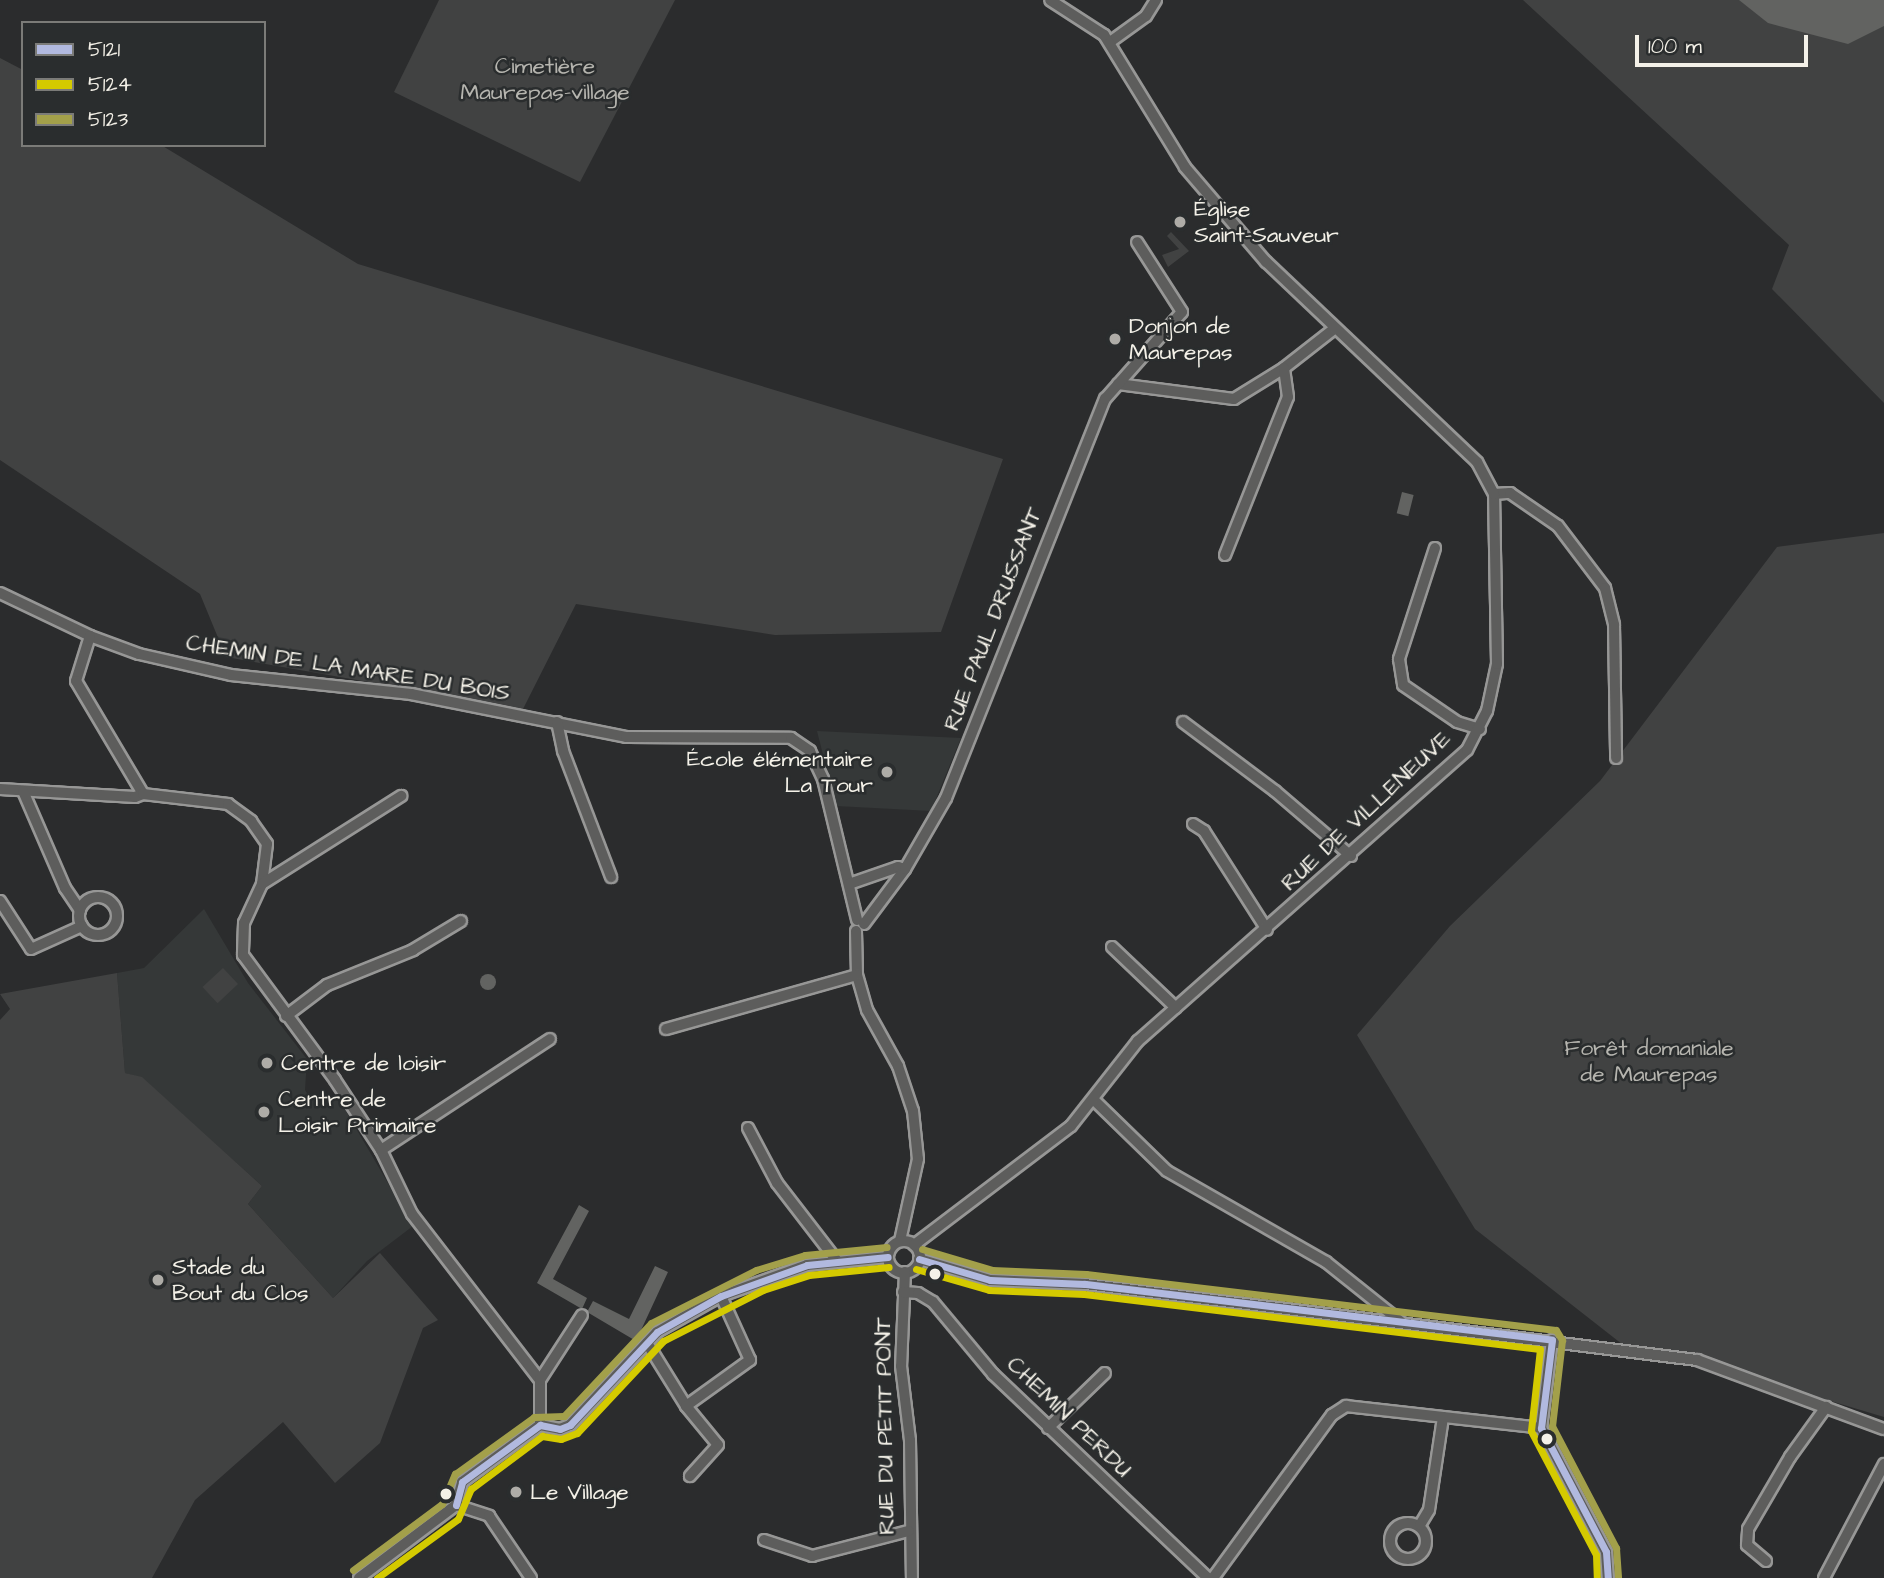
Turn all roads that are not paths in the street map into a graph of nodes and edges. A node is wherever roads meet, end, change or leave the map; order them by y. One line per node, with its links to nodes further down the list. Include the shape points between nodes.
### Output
1 (1050, 0): 3 (street, RUE DE VILLENEUVE, via 1087,20)
2 (1156, 0): 3 (street, via 1146,16)
3 (1110, 42): 5 (street, RUE DE VILLENEUVE, via 1192,176 1266,262)
4 (1137, 242): 7 (street, RUE PAUL DRUSSANT, via 1182,312)
5 (1334, 329): 6 (street); 8 (street, RUE DE VILLENEUVE, via 1461,444)
6 (1284, 368): 7 (street, via 1234,399); 10 (street, via 1288,397)
7 (1118, 384): 23 (street, RUE PAUL DRUSSANT, via 1105,399 1055,517 946,798)
8 (1494, 494): 15 (street, RUE DE VILLENEUVE, via 1497,664); 16 (street, via 1510,493 1558,526 1605,588 1614,625)
9 (1435, 548): 15 (street, via 1399,659 1403,685 1457,722)
10 (1225, 555)
11 (0, 593): 12 (street, CHEMIN DE LA MARE DU BOIS)
12 (90, 636): 13 (street, CHEMIN DE LA MARE DU BOIS, via 139,654 231,675 411,694); 19 (street, via 76,681)
13 (557, 722): 24 (street, via 563,751); 26 (street, CHEMIN DE LA MARE DU BOIS, via 626,737 791,738 810,751 823,779)
14 (1183, 722): 22 (street)
15 (1480, 729): 22 (street, RUE DE VILLENEUVE, via 1466,750)
16 (1616, 758)
17 (0, 789): 18 (street)
18 (23, 791): 19 (street); 28 (street, via 65,888)
19 (143, 794): 25 (street, via 228,804 251,821 267,844)
20 (401, 796): 25 (street)
21 (1193, 824): 32 (street, via 1204,831)
22 (1351, 856): 32 (street, RUE DE VILLENEUVE)
23 (905, 869): 26 (street, via 898,867); 30 (street, RUE PAUL DRUSSANT)
24 (611, 877)
25 (262, 884): 36 (street, via 244,923 243,955)
26 (849, 884): 30 (street, CHEMIN DE LA MARE DU BOIS)
27 (0, 901): 31 (street, via 31,949)
28 (80, 910): 31 (street); 31 (street, via 88,900 100,897 112,902 117,914 114,926 104,934 92,934)
29 (461, 921): 36 (street, via 413,950 327,985)
30 (859, 925): 34 (street)
31 (82, 926)
32 (1267, 930): 35 (street, RUE DE VILLENEUVE)
33 (1112, 947): 35 (street)
34 (857, 975): 37 (street); 42 (street, via 867,1010 898,1066 913,1111 918,1158)
35 (1176, 1008): 39 (street, RUE DE VILLENEUVE, via 1138,1041)
36 (286, 1016): 41 (street)
37 (666, 1029)
38 (550, 1039): 41 (street)
39 (1095, 1101): 43 (street, RUE DE VILLENEUVE, via 1071,1125); 51 (street, via 1167,1171 1326,1262)
40 (748, 1128): 46 (street, via 777,1183)
41 (381, 1150): 55 (street, via 412,1214)
42 (900, 1241): 43 (street); 44 (street)
43 (914, 1245): 45 (street)
44 (888, 1256): 46 (street); 47 (street, via 891,1266)
45 (919, 1259): 47 (street, via 913,1270); 51 (street, via 990,1280 1085,1284)
46 (837, 1261): 49 (street, via 758,1280)
47 (905, 1272): 48 (street, RUE DU PETIT PONT)
48 (904, 1292): 61 (street, CHEMIN PERDU, via 918,1293 933,1302 993,1374); 67 (street, RUE DU PETIT PONT, via 901,1366 910,1440)
49 (721, 1296): 53 (street, via 657,1332); 56 (street, via 750,1360)
50 (582, 1315): 55 (street)
51 (1400, 1321): 52 (street)
52 (1552, 1340): 57 (street, via 1697,1360); 60 (street)
53 (647, 1343): 56 (street); 59 (street, via 570,1425 560,1429)
54 (1105, 1373): 61 (street)
55 (540, 1380): 59 (street)
56 (686, 1406): 64 (street, via 718,1445)
57 (1826, 1407): 62 (street); 69 (street, via 1748,1529 1747,1545)
58 (1443, 1417): 60 (street); 66 (street, via 1429,1510); 74 (street, via 1346,1406 1332,1415)
59 (540, 1425): 65 (street, via 462,1482)
60 (1541, 1427): 75 (street, via 1606,1552)
61 (1048, 1428): 73 (street, CHEMIN PERDU)
62 (1884, 1429)
63 (1884, 1464): 76 (street)
64 (691, 1476)
65 (456, 1505): 70 (street); 71 (street, via 488,1516)
66 (1420, 1525)
67 (909, 1531): 68 (street, via 812,1556); 72 (street, RUE DU PETIT PONT)
68 (764, 1540)
69 (1766, 1561)
70 (359, 1578)
71 (531, 1578)
72 (912, 1578)
73 (1208, 1578)
74 (1213, 1578)
75 (1608, 1578)
76 (1824, 1578)

